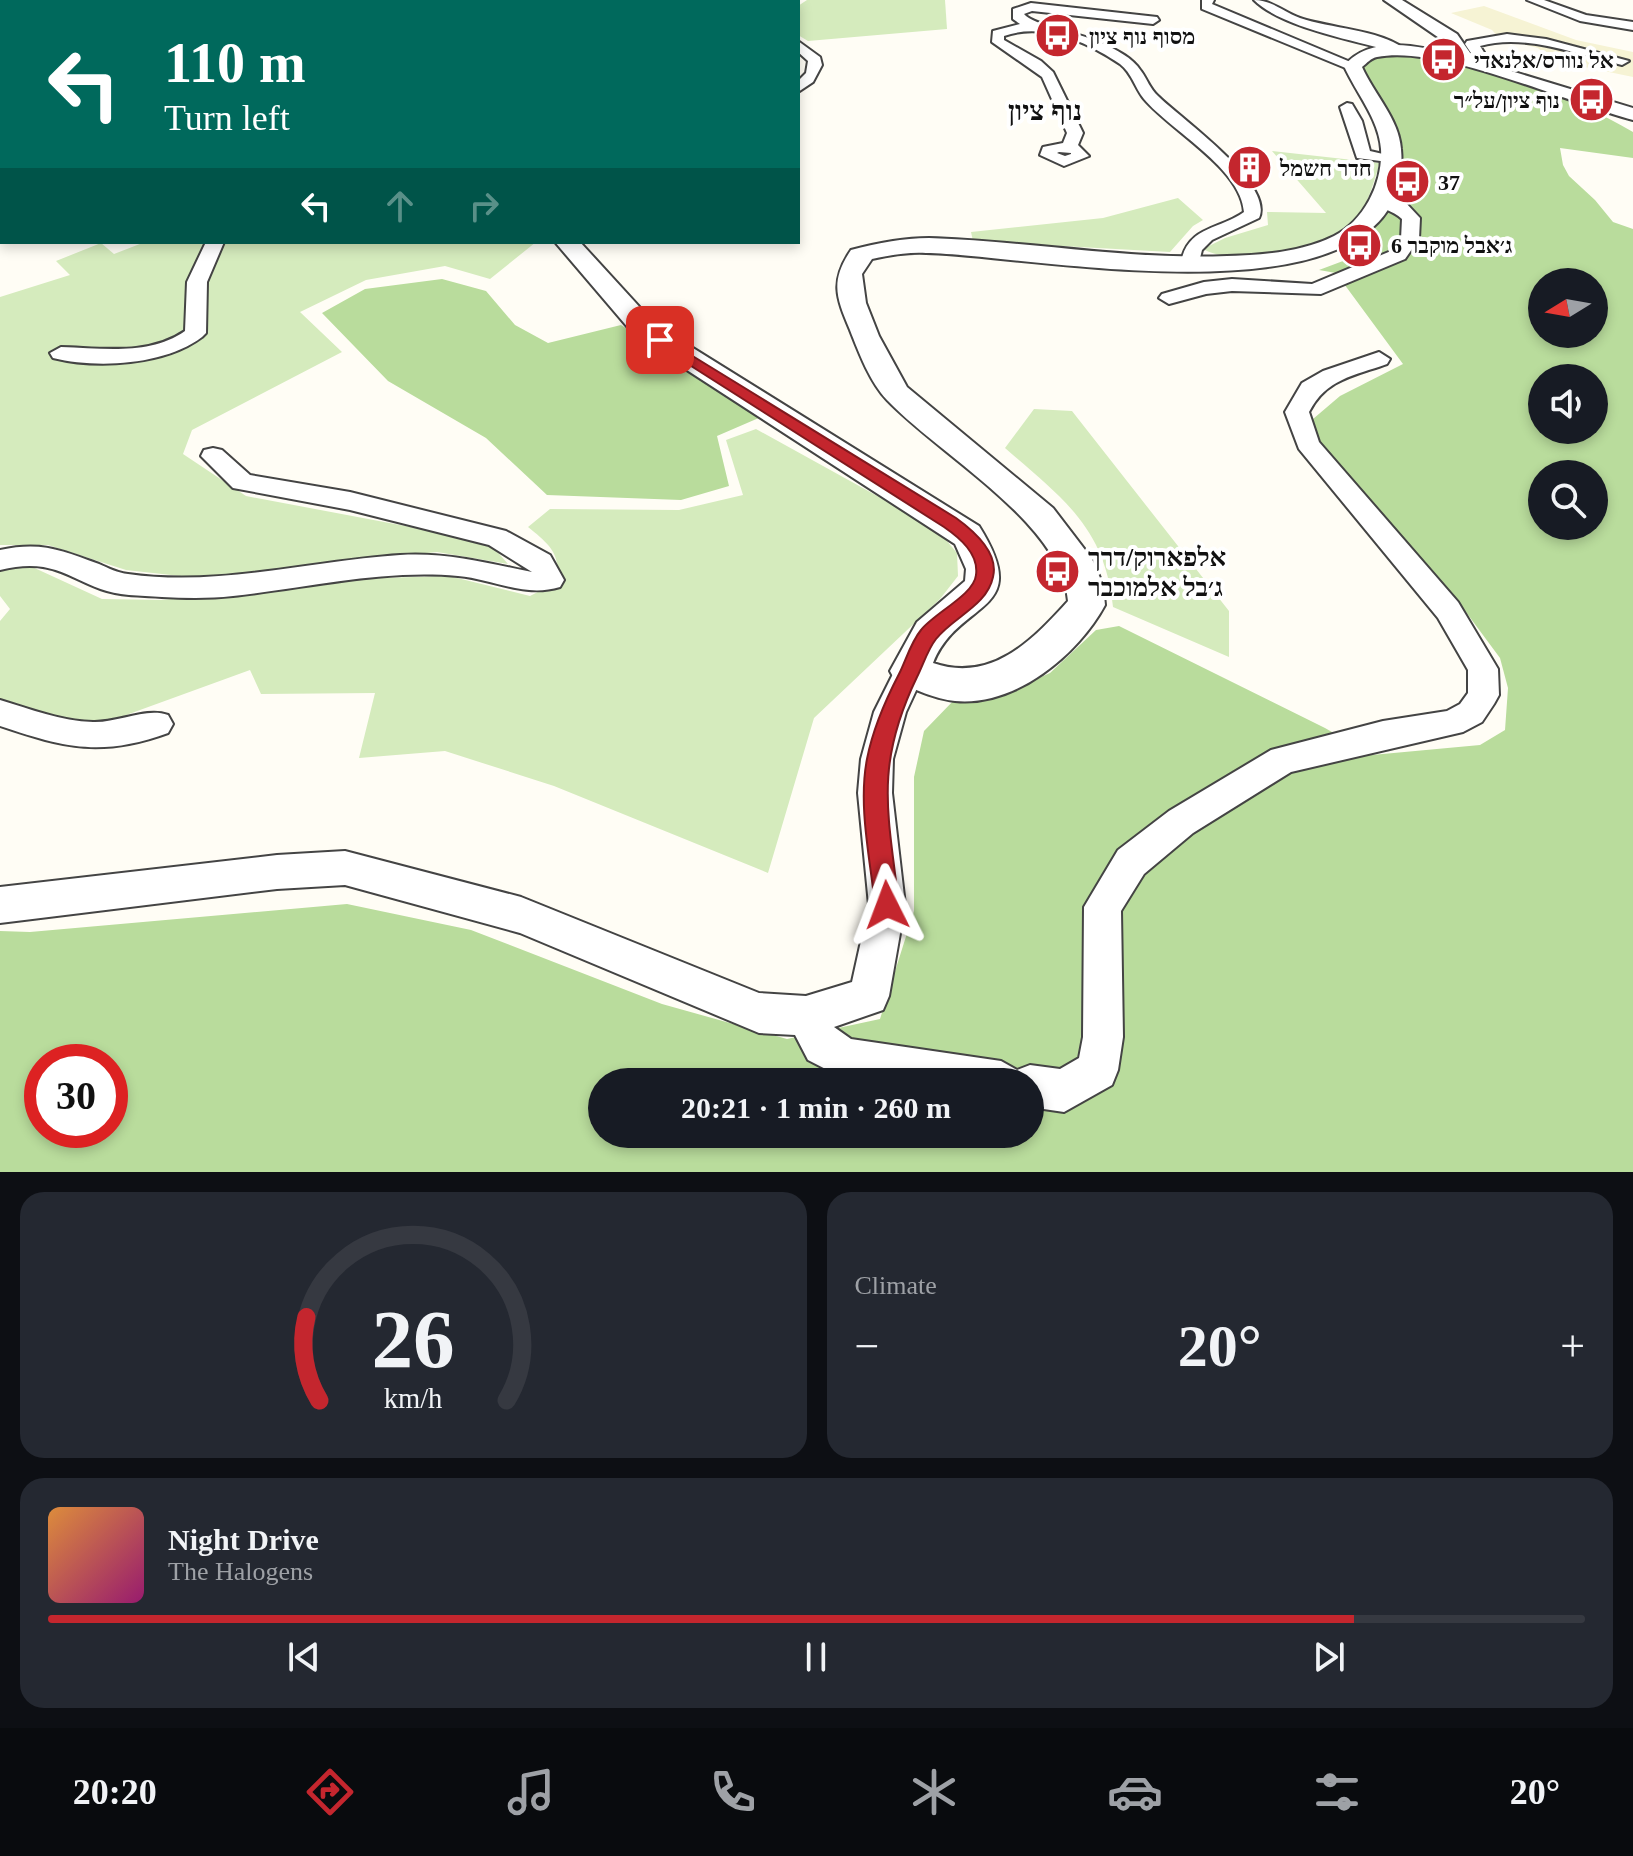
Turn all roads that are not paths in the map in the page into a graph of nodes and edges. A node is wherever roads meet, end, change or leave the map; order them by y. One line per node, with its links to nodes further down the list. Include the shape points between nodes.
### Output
1 (1208, 0): 12 (street, via 1206,6)
2 (1260, 0): 9 (street, via 1296,20)
3 (1392, 0): 10 (street, via 1451,38)
4 (1533, 0): 6 (street, via 1584,18)
5 (1153, 20): 7 (street, via 1031,7 1017,12 1019,19)
6 (1633, 26)
7 (1037, 28): 18 (street, via 1003,32 996,38 1048,75 1075,133); 23 (street, via 1077,37 1130,65 1152,99 1218,158 1252,199 1249,218 1200,237)
8 (800, 47): 13 (street, via 815,60 816,68)
9 (1396, 48): 10 (street); 12 (street, via 1367,52)
10 (1468, 60): 11 (street, via 1480,57 1472,44 1509,37); 14 (street)
11 (1622, 61)
12 (1353, 66): 19 (street, via 1388,134)
13 (800, 86)
14 (1594, 105): 16 (street); 17 (street)
15 (1347, 107): 19 (street, via 1363,155)
16 (1633, 114)
17 (1633, 123)
18 (1061, 158)
19 (1390, 160): 20 (street)
20 (1380, 200): 23 (street, via 1362,226 1318,251 1274,260); 24 (street, via 1399,206 1411,218 1410,239 1398,255 1314,290 1232,285)
21 (214, 244): 25 (street, via 197,282 195,333 183,344 136,355)
22 (569, 244): 29 (street, via 646,331 967,535 982,555 985,576 975,596 928,635)
23 (1191, 262): 29 (street, via 936,245 860,255 849,276 854,305 880,369 896,393 1041,516 1074,559 1085,585 1087,605 1050,647 1013,672 983,685 957,685)
24 (1169, 298)
25 (61, 353)
26 (1379, 359): 35 (street, via 1310,388 1297,412 1302,431 1448,610 1483,669 1483,695 1471,713 1452,723 1283,760 1181,822 1131,862 1102,907 1103,1037 1097,1070 1064,1091)
27 (213, 456): 28 (street, via 242,482 350,501 497,538 540,562 550,580 531,582 460,566 401,565 181,588 123,584 47,555)
28 (0, 560)
29 (910, 671): 33 (street, via 890,712 877,759 875,793 887,905 869,996)
30 (0, 713): 31 (street, via 82,738 129,734)
31 (157, 724)
32 (0, 905): 33 (street, via 345,868 521,915 759,1013)
33 (806, 1016): 34 (street, via 822,1046 847,1059)
34 (907, 1068)
35 (1044, 1088)

